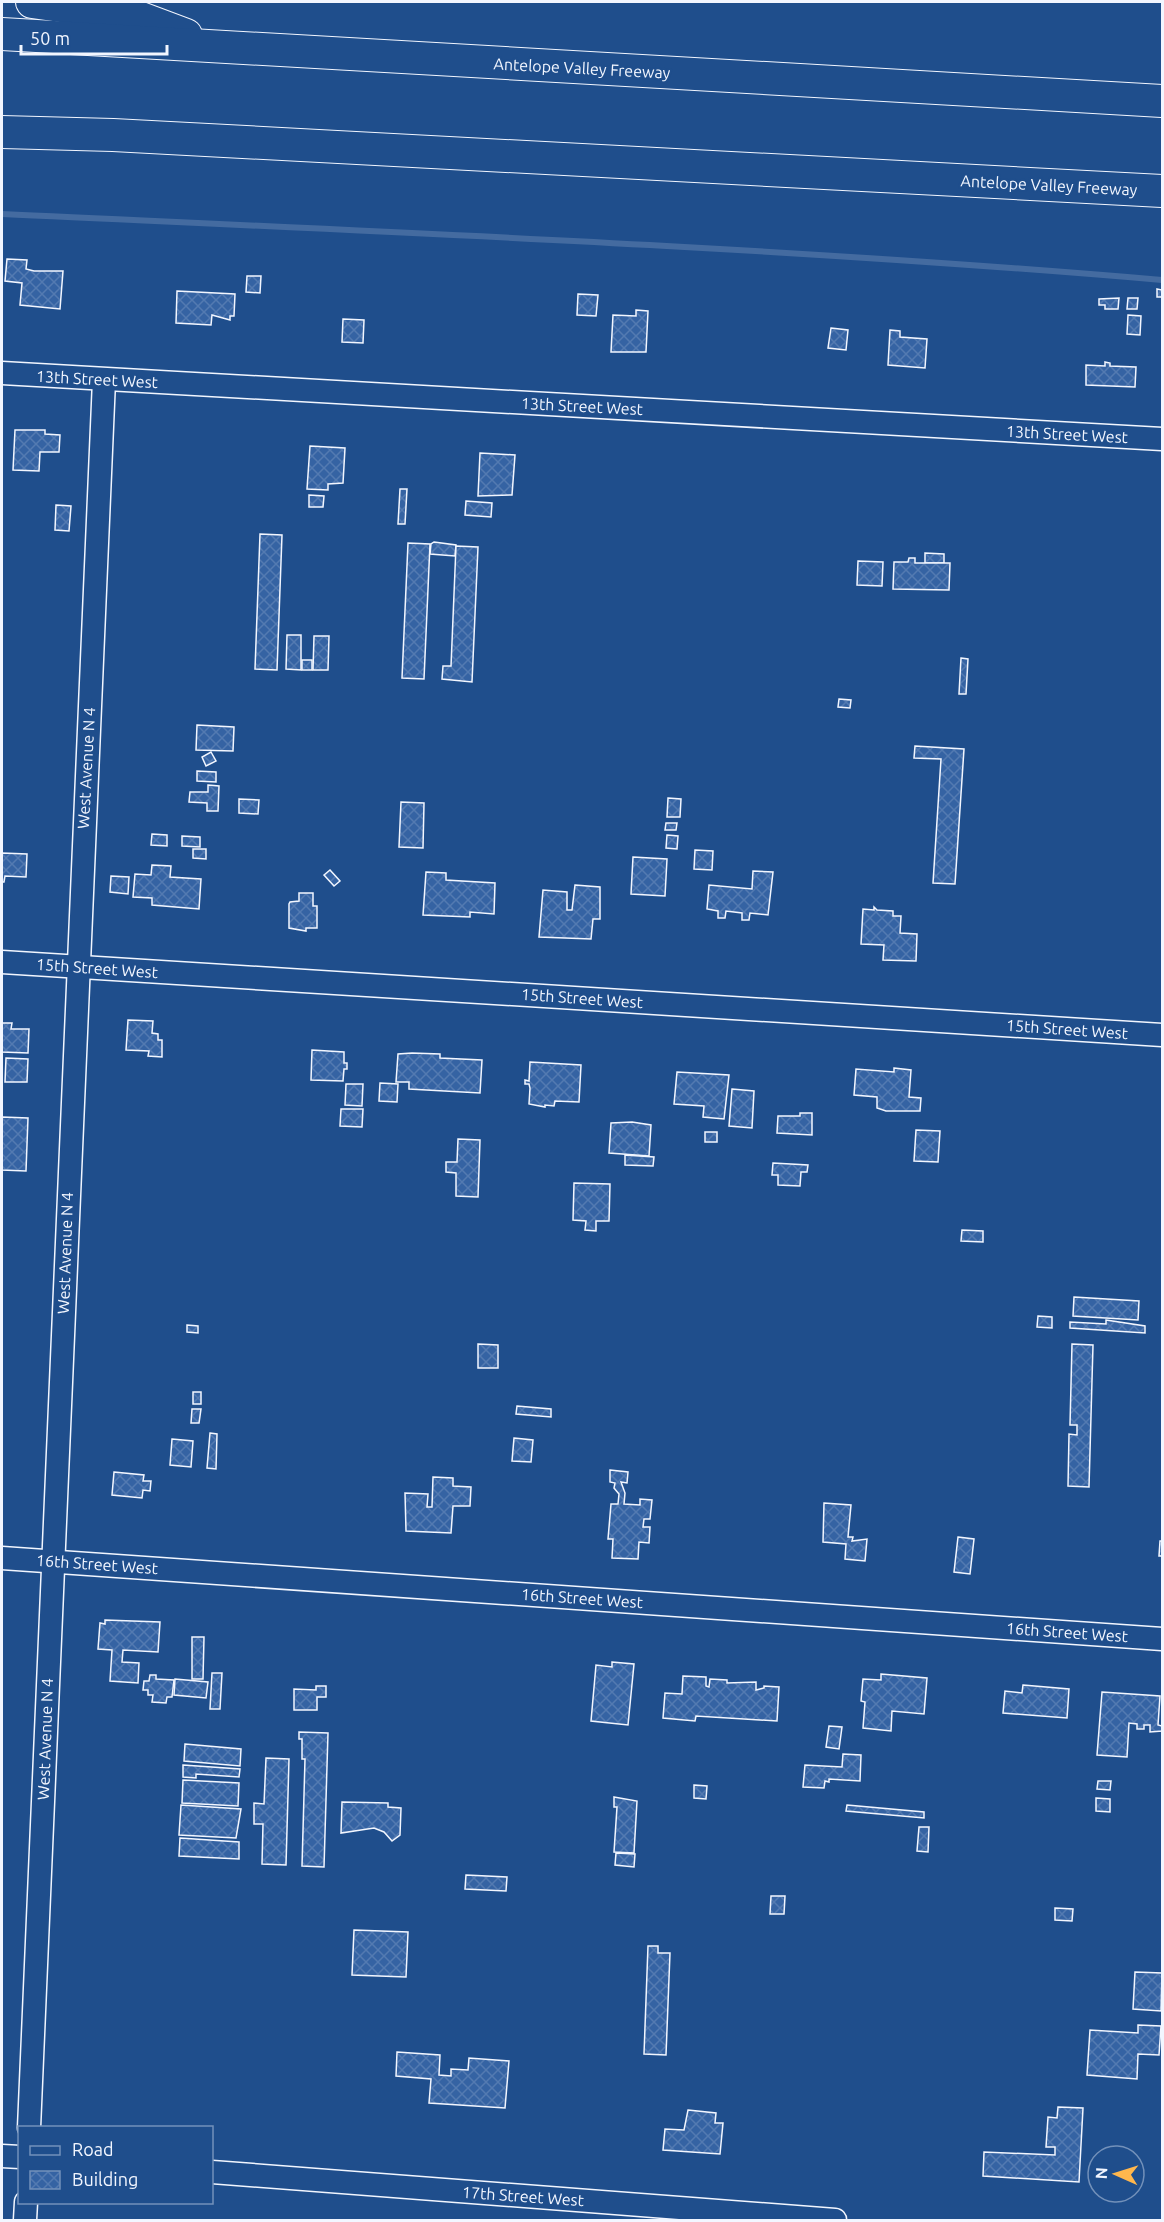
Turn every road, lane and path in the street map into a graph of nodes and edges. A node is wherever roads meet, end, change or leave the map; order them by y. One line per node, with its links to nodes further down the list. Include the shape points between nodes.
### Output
1 (32, 2): 3 (highway, via 138,17)
2 (2, 34): 3 (highway, Antelope Valley Freeway)
3 (216, 46): 4 (highway, Antelope Valley Freeway)
4 (1162, 101)
5 (2, 132): 6 (highway, Antelope Valley Freeway)
6 (1162, 191)
7 (2, 373): 8 (street, 13th Street West)
8 (104, 380): 9 (street, 13th Street West); 11 (street, West Avenue N 4)
9 (1162, 439)
10 (2, 962): 11 (street, 15th Street West)
11 (77, 966): 12 (street, 15th Street West); 14 (street, West Avenue N 4)
12 (1162, 1035)
13 (2, 1558): 14 (street, 16th Street West)
14 (52, 1561): 15 (street, 16th Street West); 16 (street, West Avenue N 4)
15 (1162, 1639)
16 (29, 2126)
17 (2, 2156): 18 (street)
18 (18, 2157)
19 (213, 2172): 22 (street, 17th Street West)
20 (26, 2204): 21 (street)
21 (25, 2220)
22 (835, 2220)

